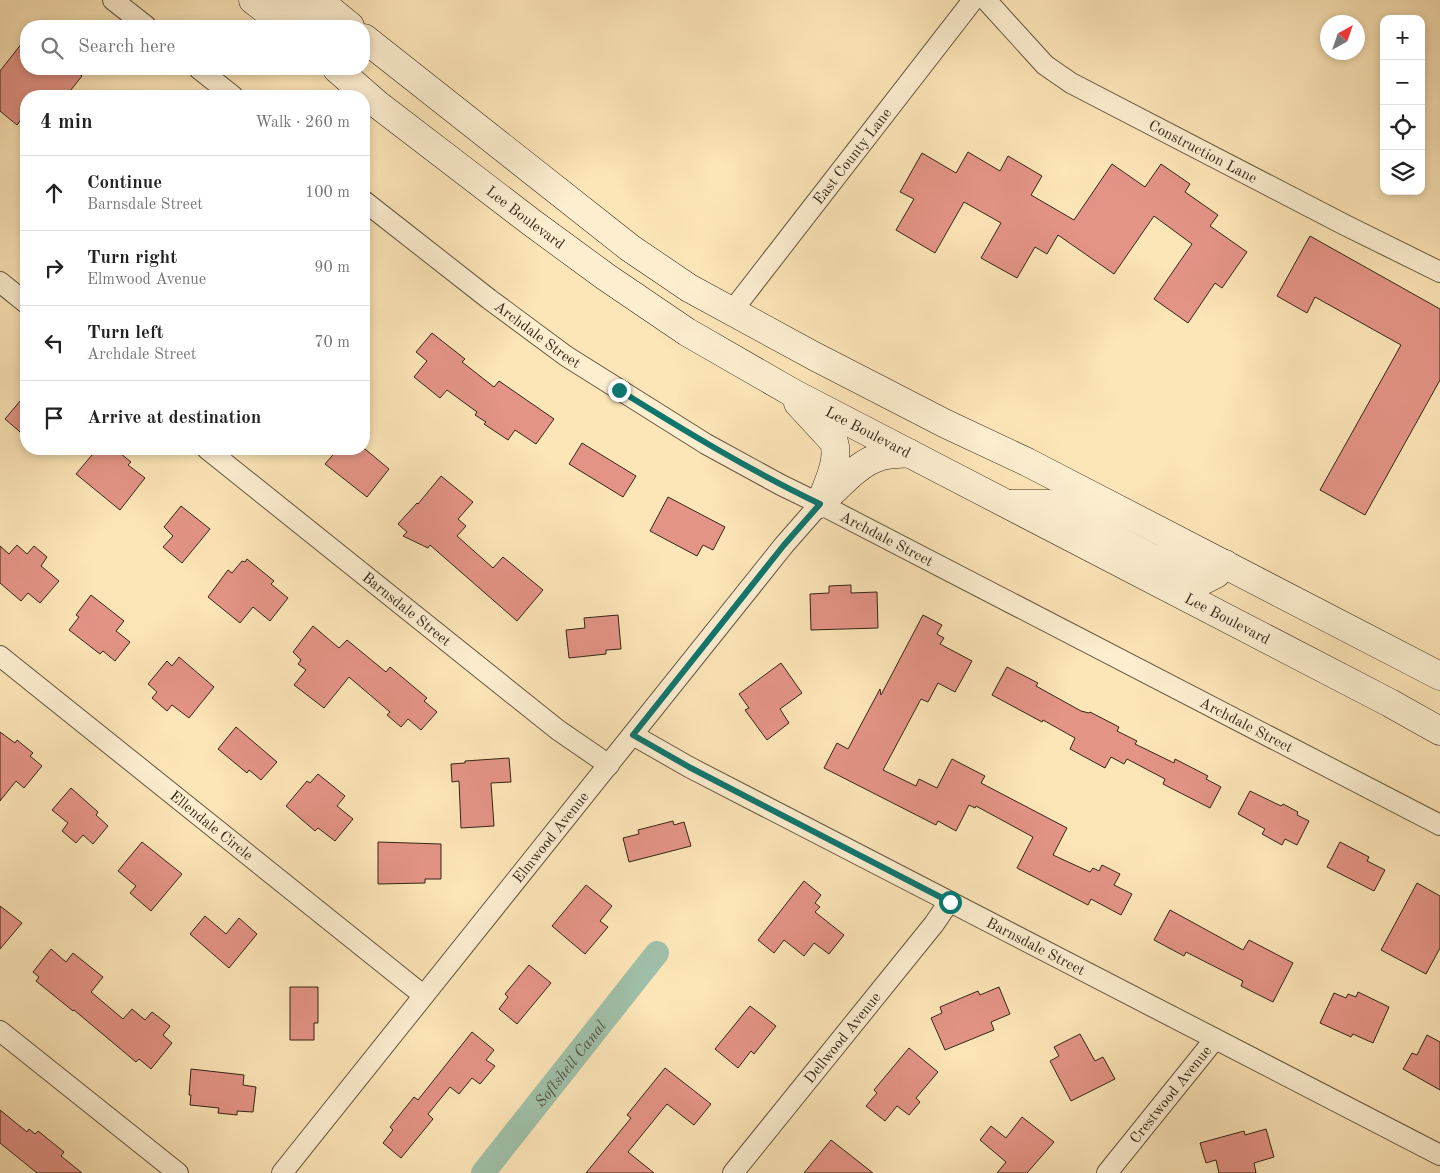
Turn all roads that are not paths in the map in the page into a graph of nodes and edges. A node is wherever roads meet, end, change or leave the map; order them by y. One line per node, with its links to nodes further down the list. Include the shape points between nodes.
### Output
1 (113, 0): 7 (street)
2 (253, 0): 8 (main road)
3 (284, 0): 9 (main road)
4 (318, 0): 10 (main road)
5 (973, 0): 21 (street, East County Lane)
6 (986, 0): 18 (street, Construction Lane, via 1045,65 1071,83)
7 (138, 20)
8 (278, 20)
9 (310, 20)
10 (343, 20)
11 (370, 46): 21 (main road, via 630,248 689,288)
12 (206, 75): 14 (street)
13 (344, 75): 15 (main road, Lee Boulevard)
14 (225, 90)
15 (361, 90)
16 (370, 98): 22 (main road, Lee Boulevard, via 606,277)
17 (370, 206): 26 (street, Archdale Street, via 566,356 706,444)
18 (1440, 272)
19 (0, 282): 20 (street)
20 (20, 298)
21 (732, 312): 22 (main road); 28 (main road)
22 (710, 346): 23 (main road, Lee Boulevard)
23 (781, 386): 24 (main road, Lee Boulevard); 26 (main road, via 834,442 834,462)
24 (909, 453): 26 (main road, via 881,456 858,468); 27 (main road, Lee Boulevard)
25 (215, 455): 33 (street, Barnsdale Street, via 558,730)
26 (820, 504): 32 (street, Elmwood Avenue); 34 (street, Archdale Street)
27 (1004, 504): 28 (main road, via 1050,504 1152,558 1204,580); 31 (main road, Lee Boulevard)
28 (1225, 564): 30 (main road)
29 (0, 656): 36 (street, Ellendale Circle)
30 (1440, 676)
31 (1440, 731)
32 (633, 735): 33 (street, Elmwood Avenue); 35 (street, Barnsdale Street)
33 (609, 766): 36 (street, Elmwood Avenue)
34 (1440, 825)
35 (950, 902): 38 (street, Barnsdale Street); 42 (street, Dellwood Avenue)
36 (423, 995): 41 (street, Elmwood Avenue)
37 (0, 1031): 40 (street)
38 (1215, 1039): 39 (street, Barnsdale Street); 43 (street, Crestwood Avenue)
39 (1440, 1154)
40 (178, 1173)
41 (282, 1173)
42 (733, 1173)
43 (1107, 1173)

